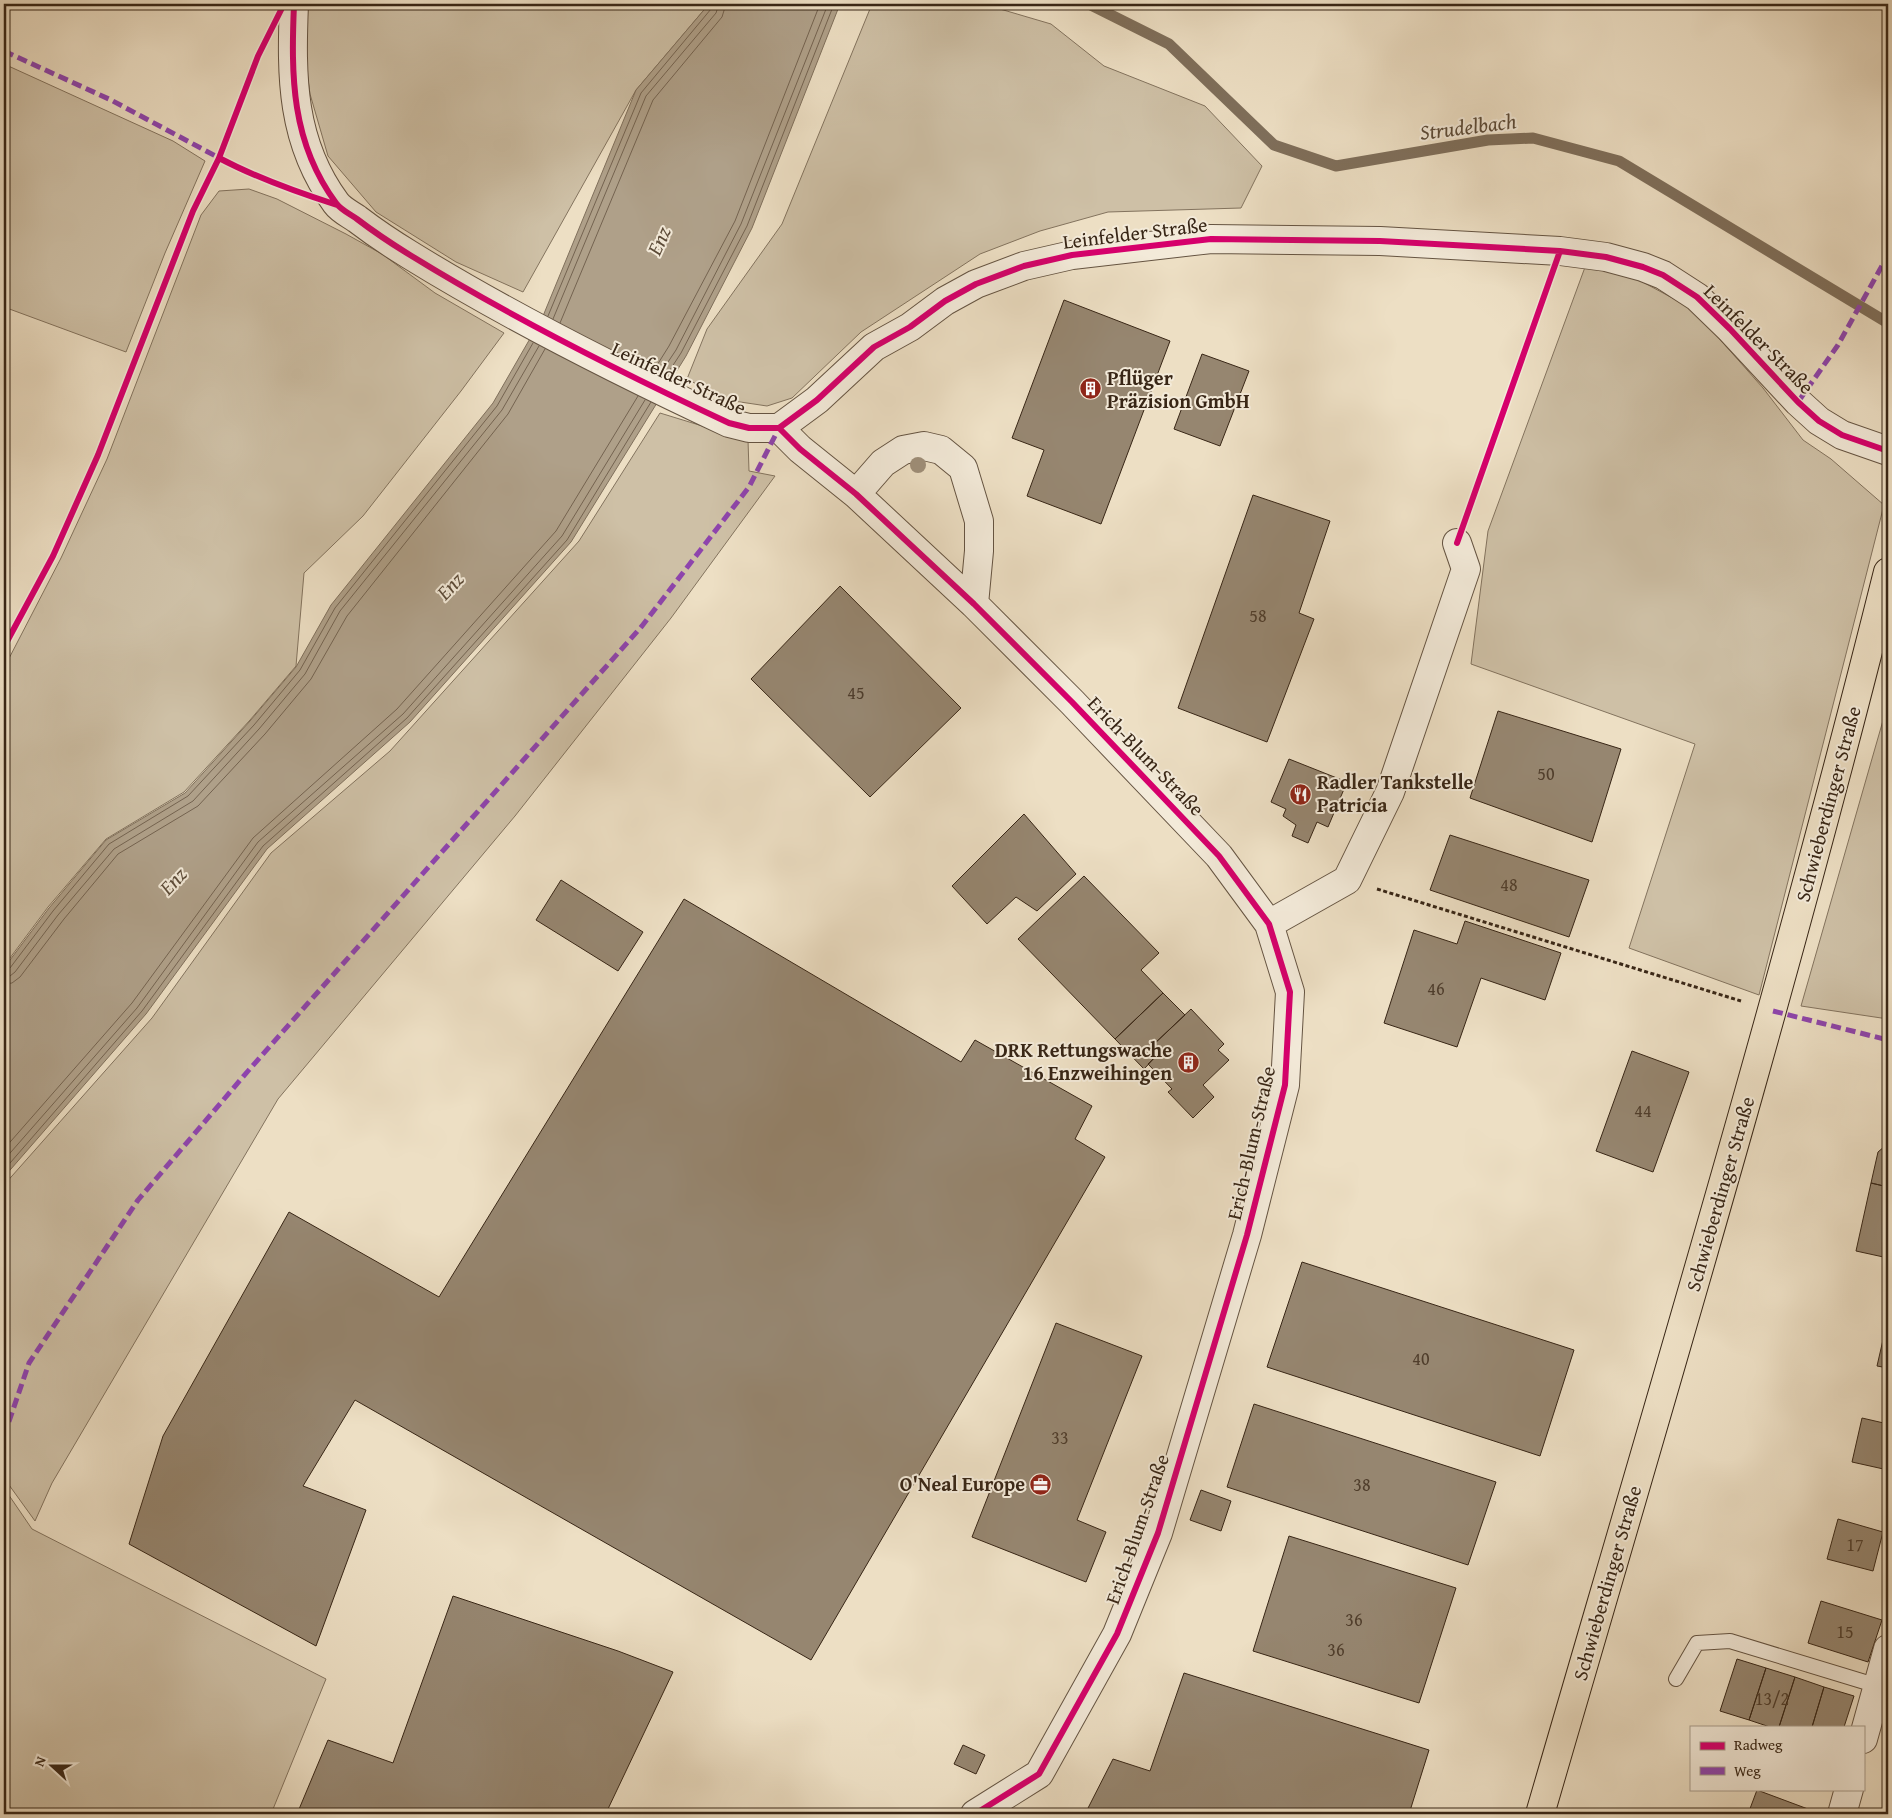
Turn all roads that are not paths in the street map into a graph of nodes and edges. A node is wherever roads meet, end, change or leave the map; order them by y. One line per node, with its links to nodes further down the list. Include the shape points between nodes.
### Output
1 (294, 4): 2 (street, Leinfelder Straße, via 295,106 303,139 320,178 337,205 391,244 506,312 676,398 729,423 749,428)
2 (779, 428): 3 (street, Leinfelder Straße, via 817,400 874,347 910,327 944,301 976,284 1024,266 1072,254 1211,239 1380,241 1560,251 1606,257 1663,275 1697,297 1819,421 1842,435); 4 (street, Erich-Blum-Straße)
3 (1888, 451)
4 (856, 494): 7 (street, Erich-Blum-Straße); 7 (street, via 883,463 903,450 924,446 941,450 963,468 979,521 980,551)
5 (1456, 542): 8 (street, via 1466,569 1390,792 1347,880)
6 (1888, 572): 15 (main road, Schwieberdinger Straße, via 1773,1011)
7 (974, 604): 8 (street, Erich-Blum-Straße, via 1220,856)
8 (1269, 924): 14 (street, Erich-Blum-Straße, via 1290,992 1285,1086 1247,1236 1158,1532 1117,1634 1039,1774)
9 (1888, 1649): 11 (street)
10 (1676, 1679): 11 (lane, via 1697,1643 1730,1641)
11 (1878, 1686): 12 (street)
12 (1864, 1735)
13 (1849, 1790): 16 (street)
14 (975, 1814)
15 (1540, 1814)
16 (1842, 1814)

